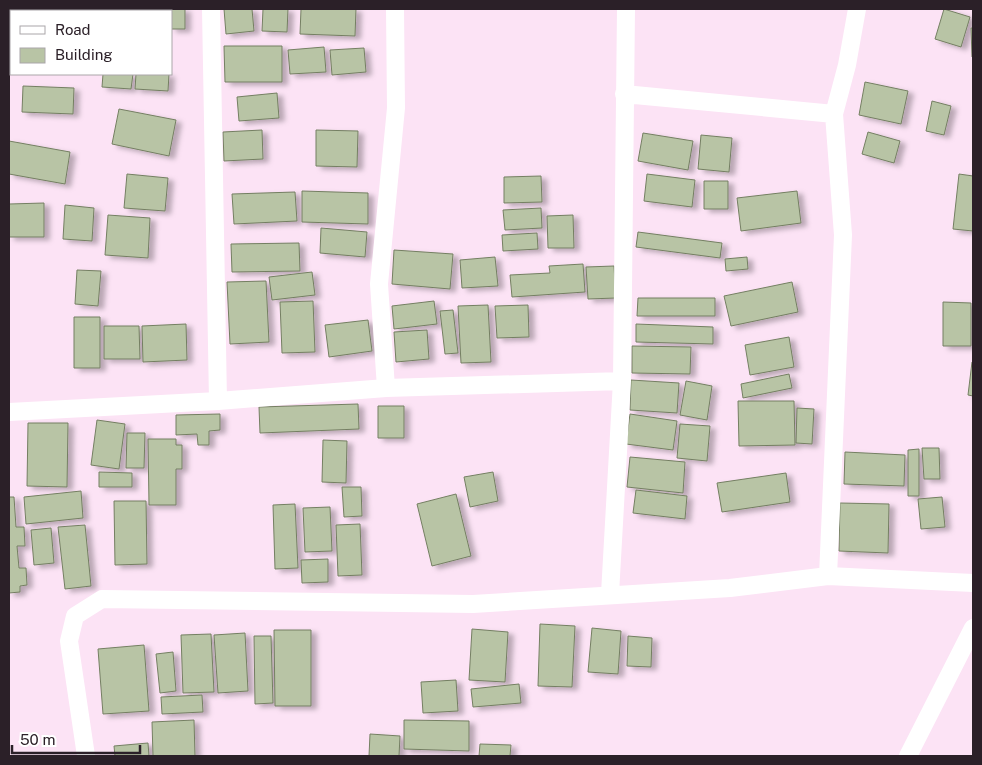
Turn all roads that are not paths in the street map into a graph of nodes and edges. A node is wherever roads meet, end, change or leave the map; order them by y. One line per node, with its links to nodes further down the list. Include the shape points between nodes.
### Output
1 (211, 9): 9 (street)
2 (395, 9): 8 (street, via 396,108 379,284)
3 (626, 9): 5 (street)
4 (857, 9): 6 (street)
5 (624, 94): 6 (street); 7 (street)
6 (834, 114): 11 (street, via 843,235)
7 (622, 381): 8 (street); 13 (street)
8 (386, 388): 9 (street)
9 (218, 401): 10 (street)
10 (9, 412)
11 (828, 576): 12 (street); 13 (street, via 730,588)
12 (973, 583)
13 (610, 594): 15 (street, via 473,604 102,599 75,616 69,641)
14 (973, 628): 16 (street)
15 (86, 756)
16 (908, 756)

